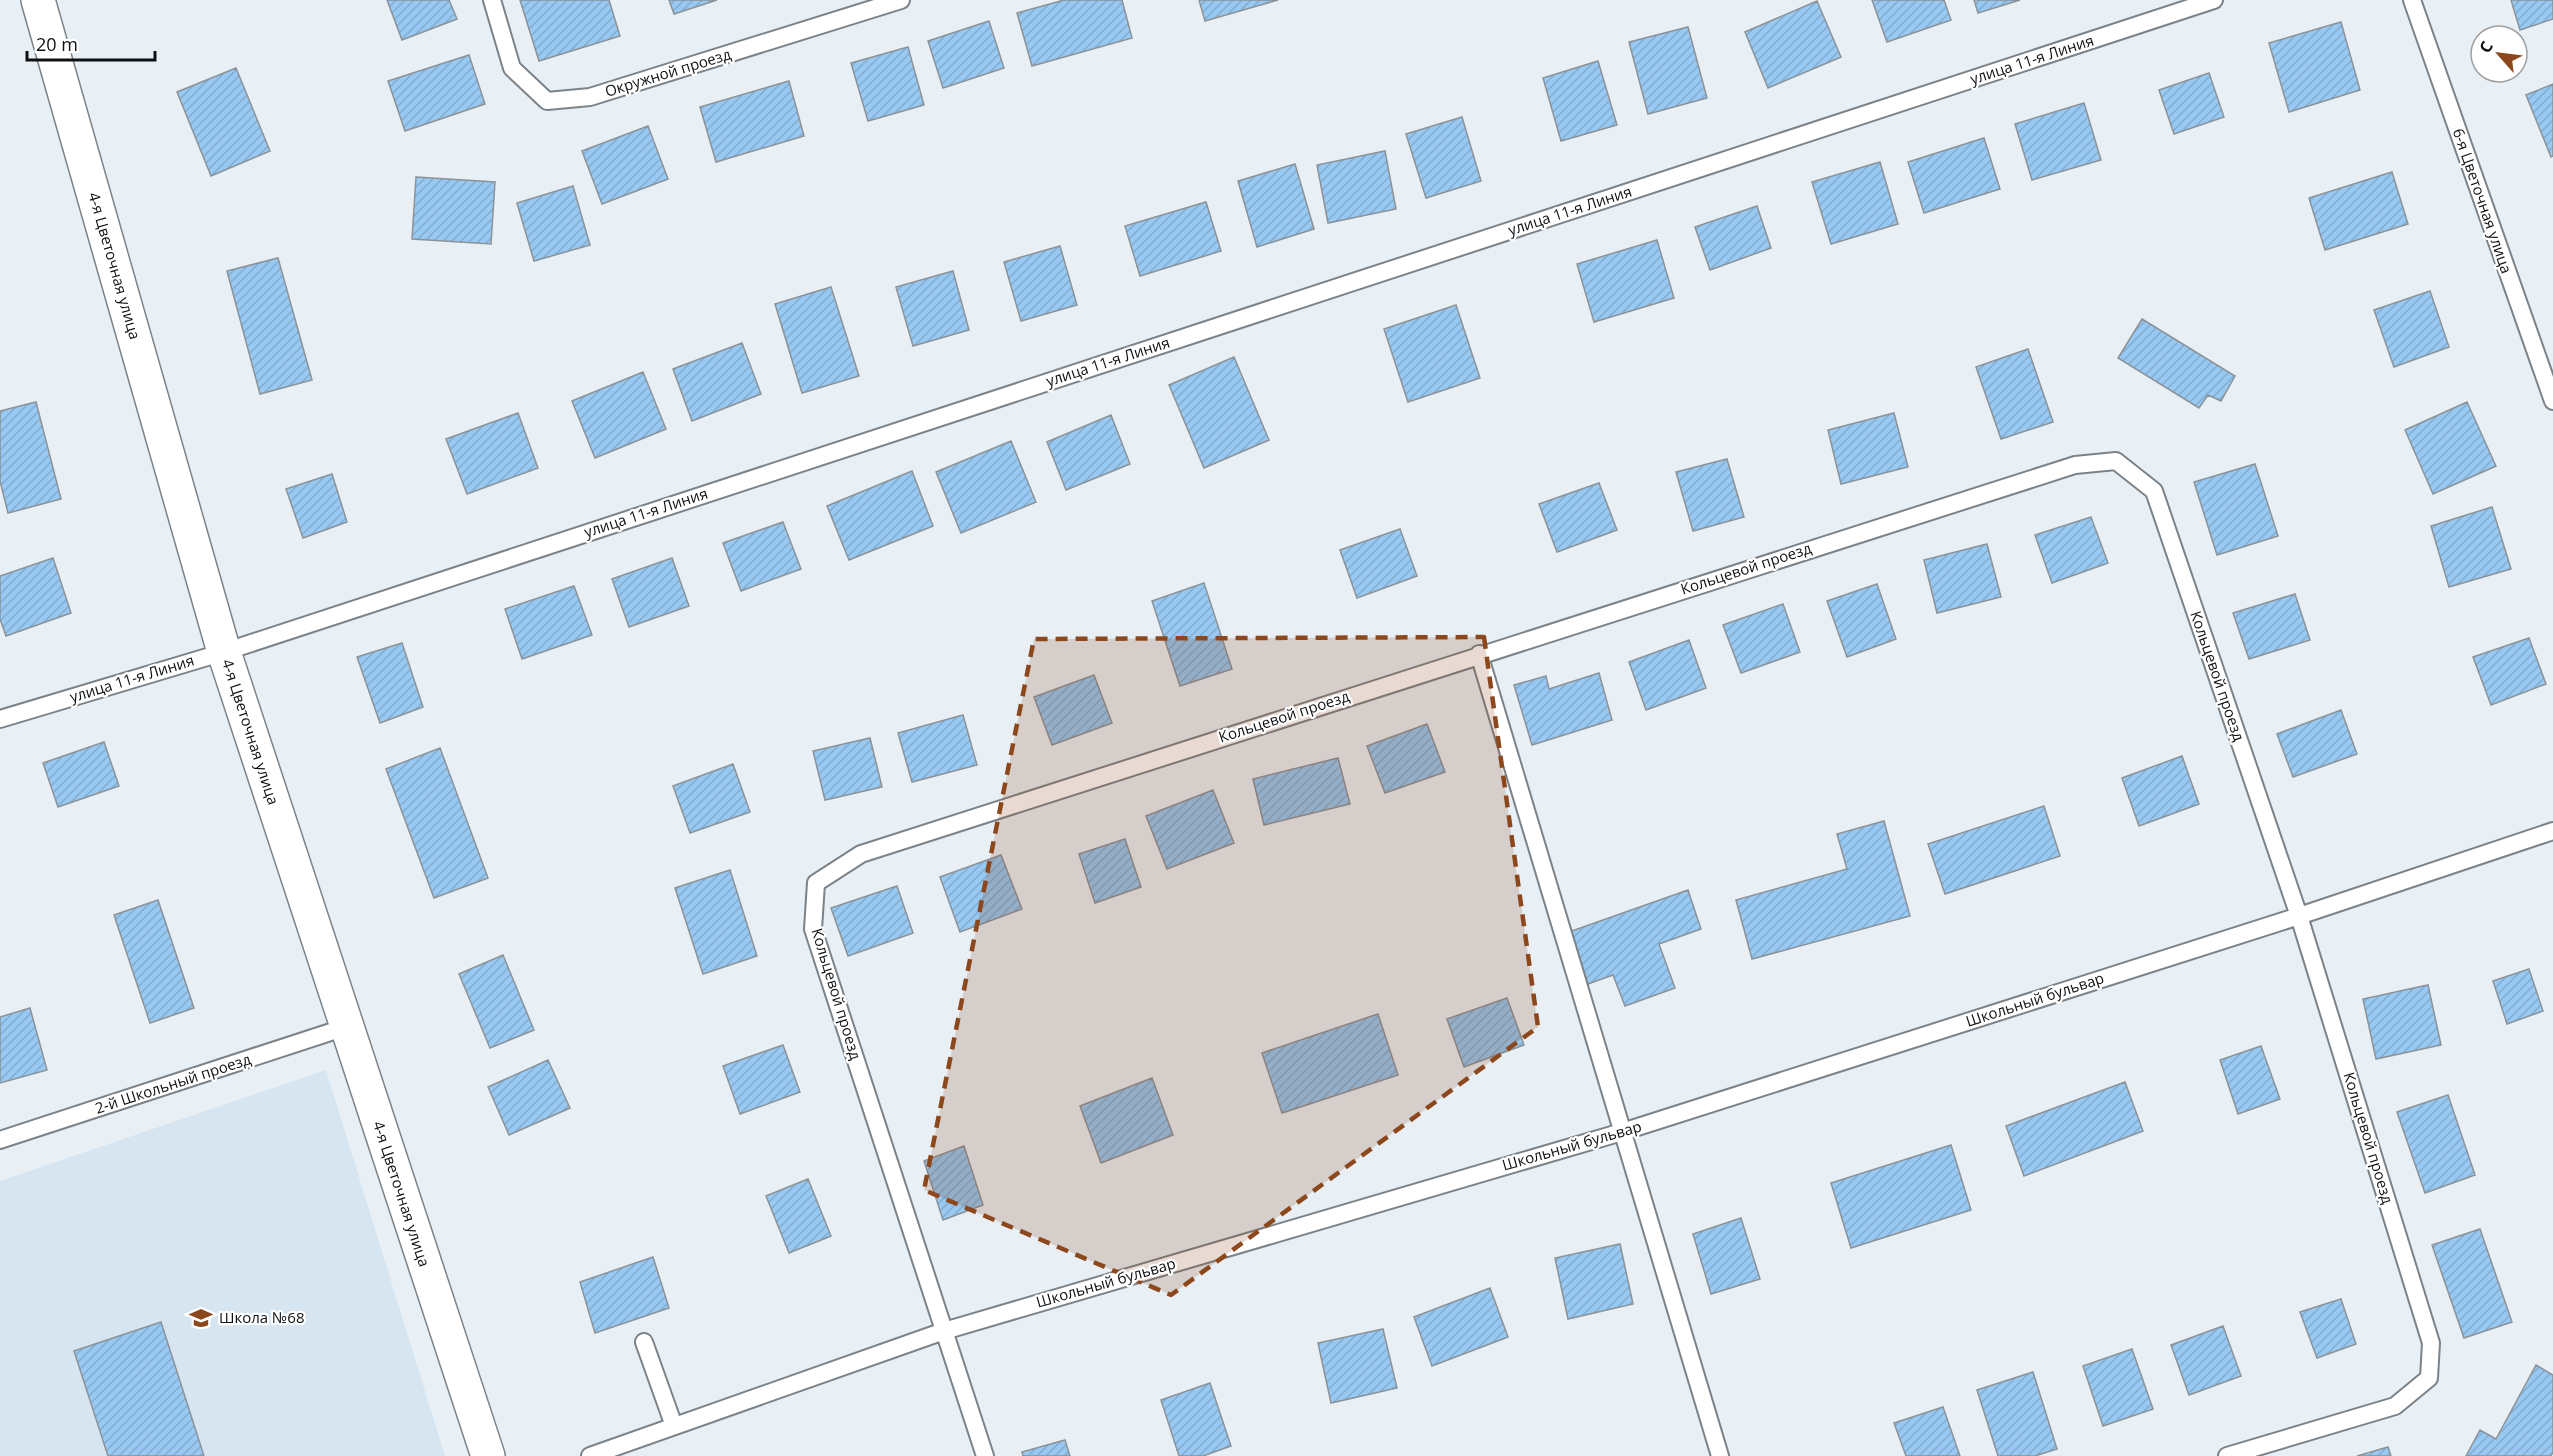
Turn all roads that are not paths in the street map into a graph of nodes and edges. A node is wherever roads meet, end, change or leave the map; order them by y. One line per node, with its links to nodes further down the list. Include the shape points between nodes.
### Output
1 (38, 0): 7 (street, 4-я Цветочная улица)
2 (492, 0): 3 (lane, Окружной проезд, via 512,68 547,101 590,97)
3 (901, 0)
4 (2214, 0): 7 (lane, улица 11-я Линия)
5 (2412, 0): 6 (lane, 6-я Цветочная улица)
6 (2553, 401)
7 (224, 652): 9 (lane, улица 11-я Линия); 12 (street, 4-я Цветочная улица)
8 (1479, 654): 11 (lane, Кольцевой проезд, via 2075,465 2116,461 2154,491); 13 (lane); 15 (lane, Кольцевой проезд, via 861,854 816,883 813,929)
9 (0, 719)
10 (2553, 831): 11 (lane, Школьный бульвар)
11 (2299, 916): 13 (lane, Школьный бульвар); 22 (lane, Кольцевой проезд, via 2431,1343 2429,1378 2395,1406)
12 (346, 1027): 14 (lane, 2-й Школьный проезд); 18 (street, 4-я Цветочная улица)
13 (1622, 1132): 15 (lane, Школьный бульвар); 21 (lane)
14 (0, 1140)
15 (944, 1331): 17 (lane, Школьный бульвар); 20 (lane, Кольцевой проезд)
16 (644, 1342): 17 (lane)
17 (674, 1426): 19 (lane, Школьный бульвар)
18 (488, 1456)
19 (590, 1456)
20 (985, 1456)
21 (1720, 1456)
22 (2227, 1456)

